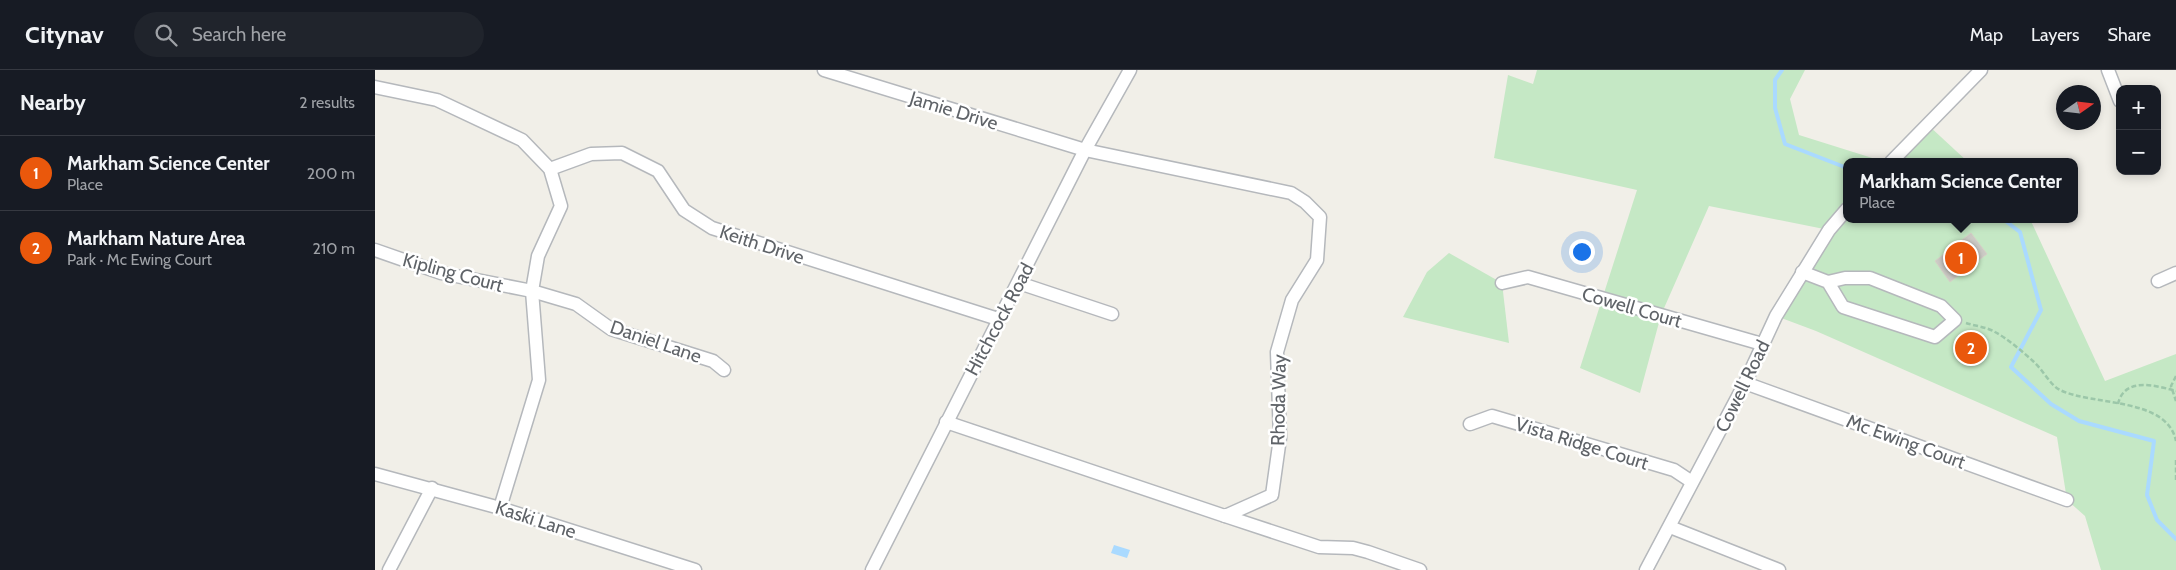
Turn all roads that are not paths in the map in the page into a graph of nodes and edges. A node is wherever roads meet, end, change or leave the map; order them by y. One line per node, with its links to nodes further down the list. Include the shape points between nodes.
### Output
1 (824, 70): 7 (street, Jamie Drive)
2 (1130, 70): 7 (street, Hitchcock Road)
3 (1981, 70): 8 (street)
4 (2108, 70): 6 (street)
5 (375, 87): 9 (street, via 437,100 522,140)
6 (2116, 91)
7 (1085, 150): 15 (street, Hitchcock Road); 31 (street, Rhoda Way, via 1291,193 1320,217 1317,260 1291,300 1277,352 1280,438 1272,496)
8 (1895, 158)
9 (550, 169): 18 (street, via 561,206 538,256); 20 (street, Keith Drive, via 591,154 622,153 658,171 685,210 712,228)
10 (1843, 214): 12 (street, Cowell Road)
11 (375, 250): 18 (street, Kipling Court, via 441,273)
12 (1802, 272): 16 (street); 21 (street, Cowell Road)
13 (2176, 273): 14 (street)
14 (2158, 281)
15 (1019, 282): 19 (street); 20 (street, Hitchcock Road)
16 (1828, 282): 16 (street, via 1870,278 1941,306 1955,320 1935,336 1896,325 1843,307)
17 (1502, 283): 21 (street, Cowell Court, via 1528,276)
18 (532, 291): 22 (street, Daniel Lane, via 576,304 611,329 713,361); 30 (street, via 539,380)
19 (1112, 314)
20 (998, 319): 24 (street, Hitchcock Road)
21 (1763, 344): 23 (street, Cowell Road)
22 (724, 370)
23 (1745, 383): 27 (street, Cowell Road); 29 (street, Mc Ewing Court)
24 (946, 422): 31 (street); 35 (street, Hitchcock Road)
25 (1470, 424): 27 (street, Vista Ridge Court, via 1492,416 1674,470)
26 (375, 474): 28 (street, Kaski Lane)
27 (1692, 482): 32 (street, Cowell Road)
28 (432, 488): 30 (street, Kaski Lane); 34 (street)
29 (2067, 500)
30 (500, 508): 33 (street, Kaski Lane)
31 (1225, 516): 36 (street, via 1319,547 1353,548)
32 (1670, 527): 37 (street, Cowell Road); 38 (street)
33 (689, 569)
34 (389, 570)
35 (872, 570)
36 (1420, 570)
37 (1646, 570)
38 (1779, 570)

